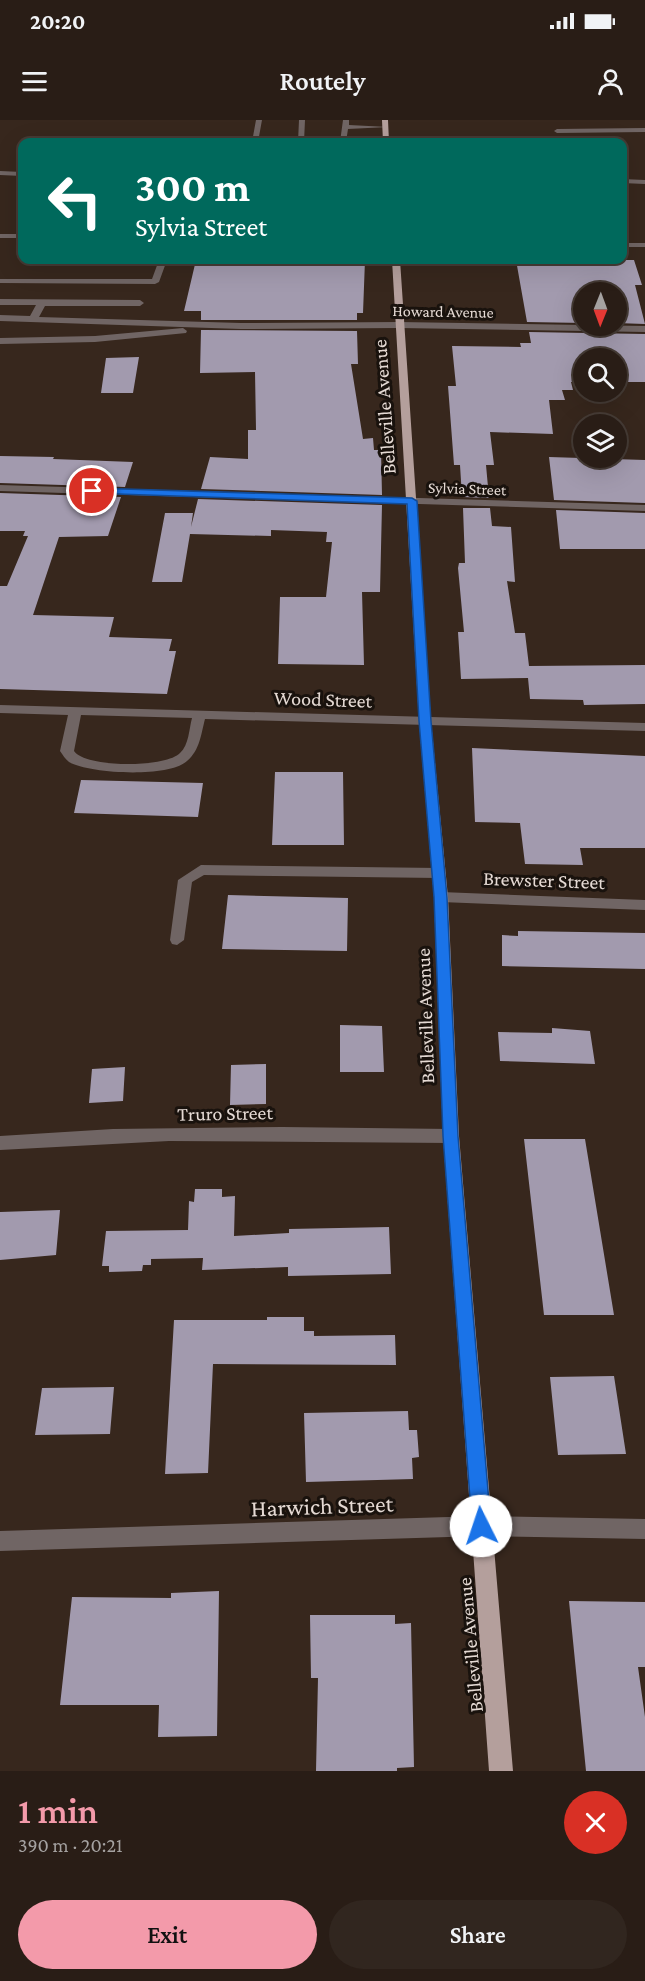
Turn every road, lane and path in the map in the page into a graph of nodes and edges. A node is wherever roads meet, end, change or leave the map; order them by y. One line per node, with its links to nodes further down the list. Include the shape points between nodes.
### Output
1 (259, 120): 8 (street)
2 (302, 120): 9 (street)
3 (554, 120): 7 (street)
4 (345, 123): 5 (street); 10 (street)
5 (385, 124)
6 (645, 130): 7 (street)
7 (557, 131): 11 (street)
8 (256, 138)
9 (301, 138)
10 (343, 138)
11 (560, 138)
12 (0, 174): 13 (street)
13 (18, 174)
14 (627, 182): 15 (street)
15 (645, 182)
16 (0, 236): 17 (street)
17 (18, 236)
18 (627, 245): 19 (street)
19 (645, 245)
20 (162, 264): 22 (street, via 155,282)
21 (396, 264): 28 (main road, Belleville Avenue)
22 (0, 281)
23 (0, 302): 24 (street)
24 (42, 303): 25 (street); 27 (street)
25 (140, 303)
26 (0, 318): 27 (street, Howard Avenue)
27 (33, 318): 29 (street, Howard Avenue)
28 (399, 325): 29 (street, Howard Avenue); 30 (street, Howard Avenue); 33 (main road, Belleville Avenue)
29 (241, 326): 31 (street, Howard Avenue, via 95,339)
30 (645, 329)
31 (0, 341)
32 (0, 489): 33 (street, Sylvia Street)
33 (412, 501): 34 (street, Sylvia Street); 38 (main road, Belleville Avenue)
34 (645, 508)
35 (0, 709): 36 (street, Wood Street)
36 (75, 711): 37 (street, Wood Street); 37 (street, via 67,751 72,759 89,765 154,767 180,760 192,749)
37 (199, 715): 38 (street, Wood Street)
38 (425, 721): 39 (street, Wood Street); 40 (main road, Belleville Avenue)
39 (645, 727)
40 (439, 873): 41 (main road, Belleville Avenue); 43 (street, via 201,870 185,880)
41 (441, 897): 42 (street, Brewster Street); 44 (main road, Belleville Avenue)
42 (645, 905)
43 (177, 940)
44 (451, 1136): 45 (street, Truro Street, via 204,1134); 46 (main road, Belleville Avenue)
45 (0, 1143)
46 (481, 1526): 47 (street, Harwich Street); 48 (street, Harwich Street); 49 (main road, Belleville Avenue)
47 (645, 1529)
48 (0, 1541)
49 (501, 1771)

